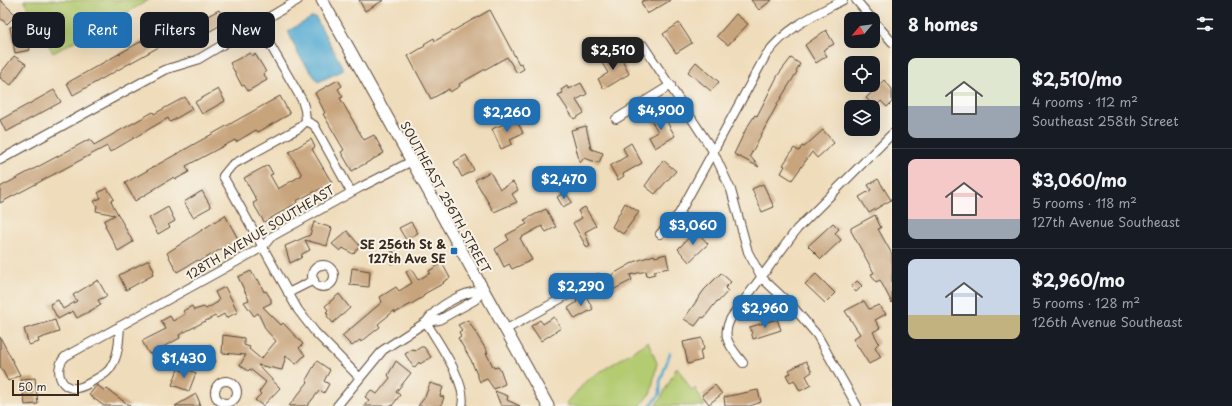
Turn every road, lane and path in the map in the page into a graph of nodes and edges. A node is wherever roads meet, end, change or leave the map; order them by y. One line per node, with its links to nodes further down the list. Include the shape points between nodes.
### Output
1 (298, 0): 6 (street)
2 (322, 0): 18 (main road, SOUTHEAST 256TH STREET)
3 (843, 0): 16 (street, via 815,14 776,41)
4 (856, 0): 5 (street)
5 (866, 12)
6 (275, 14)
7 (880, 29): 8 (street)
8 (892, 42)
9 (643, 45): 12 (street)
10 (217, 48): 17 (street, via 197,60 164,70)
11 (272, 48): 14 (street, via 302,100 306,110)
12 (670, 85): 13 (street); 16 (street)
13 (616, 119)
14 (306, 121): 19 (street, via 314,125); 21 (street, via 299,128 232,166 223,176)
15 (892, 134): 23 (street, via 797,229)
16 (713, 151): 20 (street, via 679,214); 23 (street, via 731,190 748,252)
17 (0, 160)
18 (412, 161): 19 (street, 128TH AVENUE SOUTHEAST); 25 (main road, SOUTHEAST 256TH STREET)
19 (351, 192): 21 (street, 128TH AVENUE SOUTHEAST, via 272,237)
20 (660, 234)
21 (263, 247): 26 (street); 28 (street, 128TH AVENUE SOUTHEAST)
22 (598, 278): 29 (street)
23 (762, 278): 30 (street, via 726,328 728,342); 35 (street, via 794,308 817,335)
24 (314, 280): 26 (street)
25 (483, 290): 27 (street, via 475,300 439,320); 29 (main road, SOUTHEAST 256TH STREET)
26 (288, 293): 31 (street, via 315,332)
27 (426, 322): 31 (street, via 383,350); 32 (street, via 454,370 461,387)
28 (120, 326): 28 (street, 128TH AVENUE SOUTHEAST, via 118,350 114,364 108,371 83,387 67,386 61,381 58,370 62,359)
29 (505, 330): 34 (main road, SOUTHEAST 256TH STREET)
30 (743, 363)
31 (359, 377): 33 (street)
32 (462, 404)
33 (337, 406)
34 (548, 406)
35 (857, 406)

